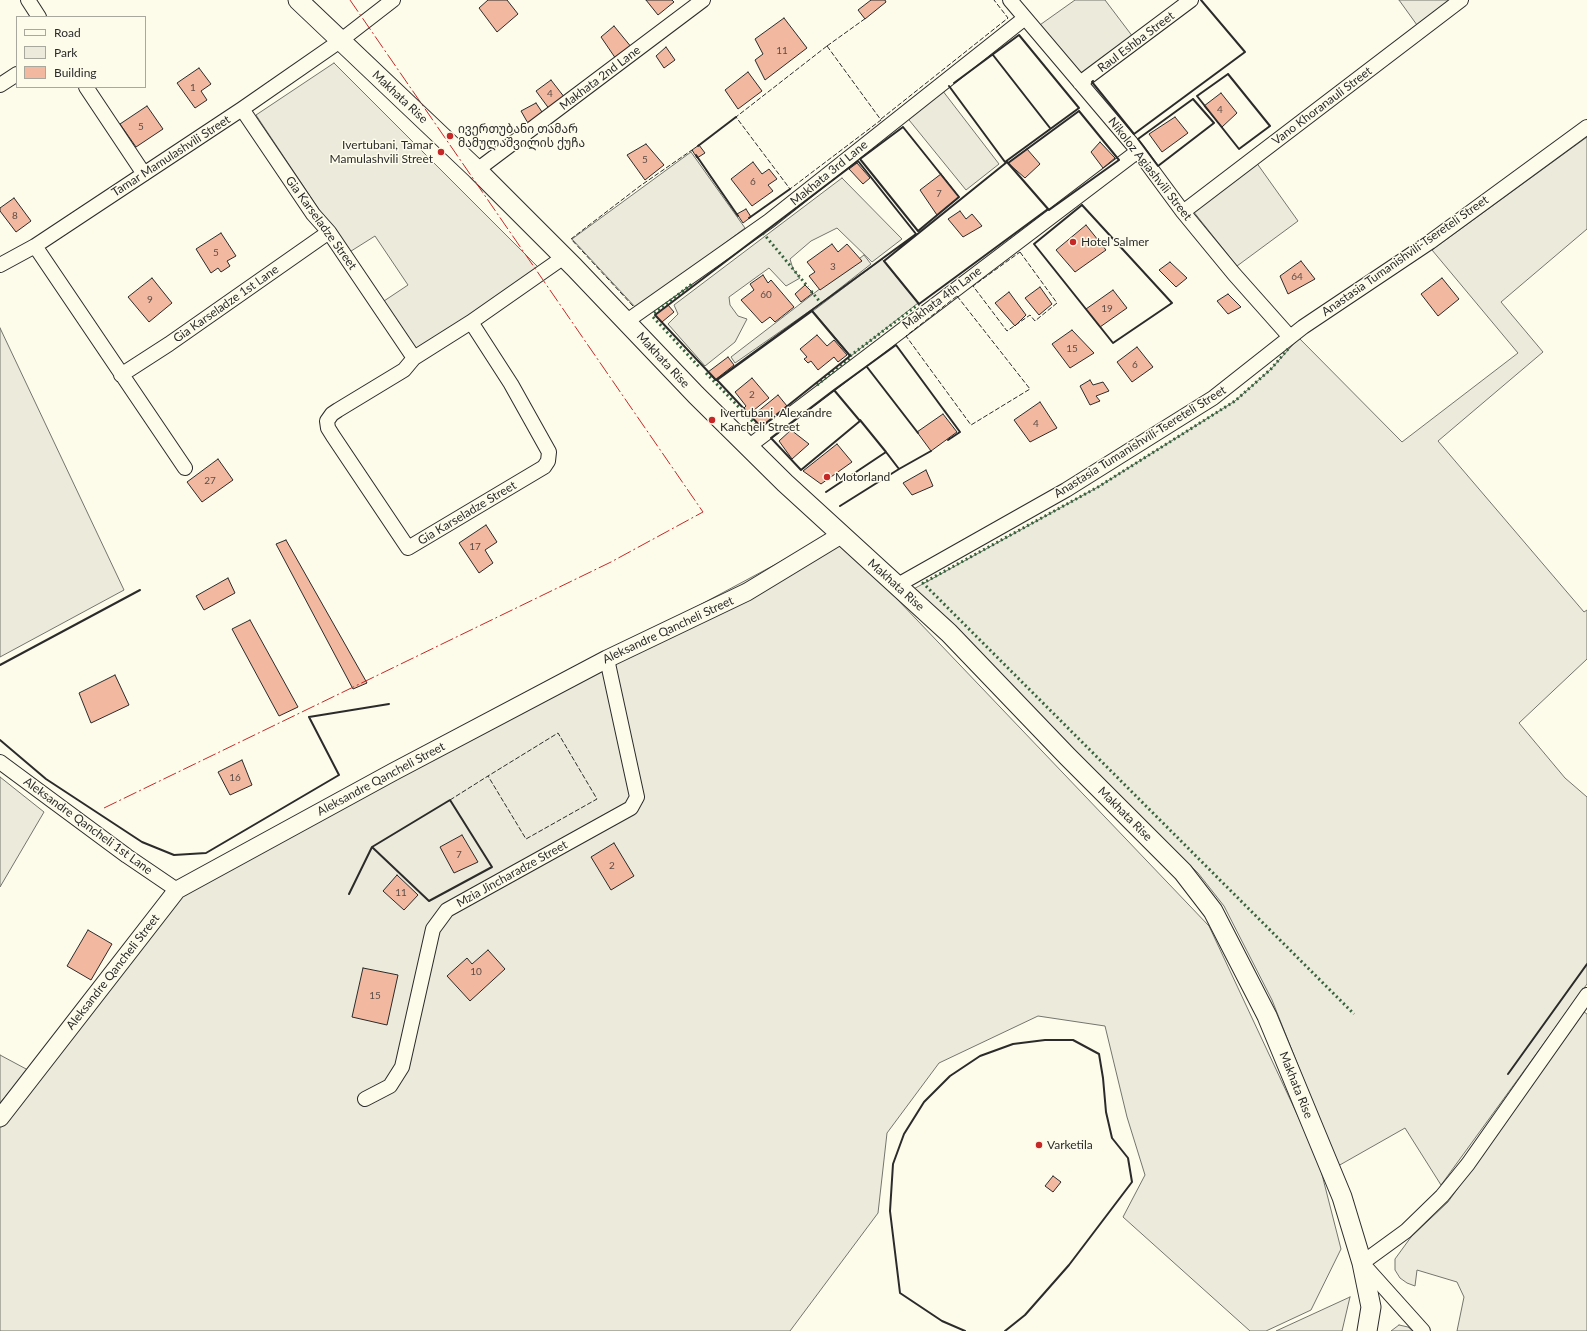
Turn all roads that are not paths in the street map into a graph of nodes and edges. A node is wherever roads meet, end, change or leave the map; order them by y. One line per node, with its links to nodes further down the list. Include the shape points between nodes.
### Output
1 (28, 0): 8 (street)
2 (298, 0): 10 (main road, Makhata Rise)
3 (393, 0): 10 (street, Tamar Mamulashvili Street)
4 (703, 0): 18 (street, Makhata 2nd Lane)
5 (1010, 0): 9 (street, Nikoloz Agiashvili Street)
6 (1191, 0): 12 (street, Raul Eshba Street)
7 (1462, 0): 20 (street, Vano Khoranauli Street)
8 (38, 16)
9 (1025, 18): 12 (street, Nikoloz Agiashvili Street); 25 (street, Makhata 3rd Lane, via 768,221)
10 (340, 42): 15 (street, Tamar Mamulashvili Street); 18 (main road, Makhata Rise)
11 (16, 75): 13 (street)
12 (1080, 83): 17 (street, Nikoloz Agiashvili Street)
13 (0, 85)
14 (87, 88): 19 (street)
15 (242, 109): 19 (street, Tamar Mamulashvili Street); 21 (street, Gia Karseladze Street, via 312,214)
16 (1587, 126): 27 (street, Anastasia Tumanishvili-Tsereteli Street, via 1430,242)
17 (1138, 151): 20 (street, Nikoloz Agiashvili Street); 30 (street, Makhata 4th Lane)
18 (477, 170): 23 (main road, Makhata Rise)
19 (144, 174): 22 (street, Tamar Mamulashvili Street)
20 (1183, 212): 27 (street, Nikoloz Agiashvili Street)
21 (329, 232): 28 (street, Gia Karseladze Street); 29 (street, Gia Karseladze 1st Lane)
22 (35, 246): 24 (street, Tamar Mamulashvili Street); 29 (street)
23 (564, 256): 25 (main road, Makhata Rise); 26 (street, Gia Karseladze Street)
24 (2, 259)
25 (627, 321): 30 (main road, Makhata Rise)
26 (471, 322): 28 (street, Gia Karseladze Street); 28 (street, Gia Karseladze Street, via 511,384 549,452 548,461 544,467 408,548 333,436 327,421 338,410 404,370)
27 (1290, 337): 33 (street, Anastasia Tumanishvili-Tsereteli Street, via 1213,398 1066,490)
28 (414, 358)
29 (121, 375): 31 (street)
30 (748, 447): 32 (main road, Makhata Rise)
31 (185, 468)
32 (841, 535): 33 (main road, Makhata Rise); 34 (street, Aleksandre Qancheli Street, via 747,592)
33 (896, 586): 40 (main road, Makhata Rise, via 949,633 1067,756 1184,872 1213,911 1267,1016 1342,1197)
34 (607, 659): 36 (street, Aleksandre Qancheli Street, via 392,772); 38 (street, Mzia Jincharadze Street, via 637,797 631,808 447,910 433,930 402,1067 390,1086)
35 (0, 762): 36 (street, Aleksandre Qancheli 1st Lane)
36 (177, 890): 39 (street, Aleksandre Qancheli Street)
37 (1587, 995): 40 (street, via 1468,1164 1442,1196 1406,1231)
38 (365, 1099)
39 (0, 1118)
40 (1362, 1262): 41 (main road, Makhata Rise, via 1371,1307); 42 (street)
41 (1367, 1331)
42 (1422, 1331)

